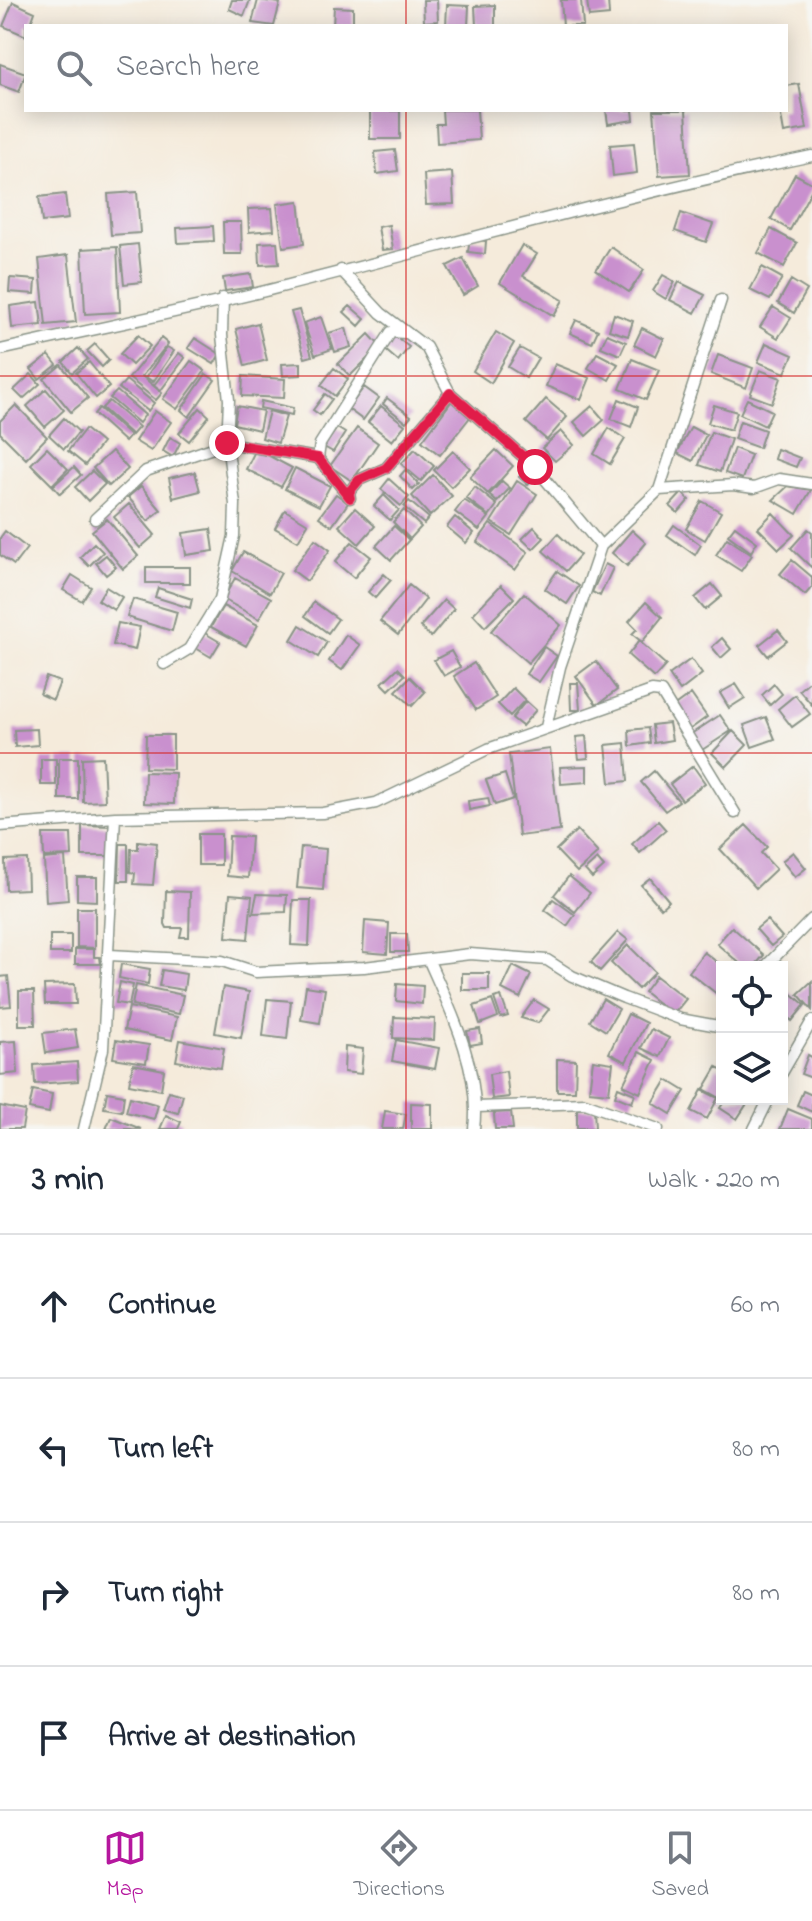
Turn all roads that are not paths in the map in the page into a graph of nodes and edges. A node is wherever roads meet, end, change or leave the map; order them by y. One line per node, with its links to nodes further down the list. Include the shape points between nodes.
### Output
1 (812, 156): 2 (street, via 668,185 590,210)
2 (341, 270): 3 (street); 5 (street)
3 (223, 298): 6 (street); 8 (street)
4 (721, 300): 11 (street)
5 (405, 333): 7 (street, via 426,347); 9 (street, via 391,332 320,444)
6 (0, 350)
7 (450, 393): 9 (street, via 386,468 359,480 350,498); 13 (street, via 535,467)
8 (227, 443): 9 (street); 12 (street, via 146,471); 14 (street, via 234,536 220,599 189,649)
9 (318, 458)
10 (812, 484): 11 (street, via 779,479 754,488)
11 (659, 490): 13 (street)
12 (95, 519)
13 (601, 546): 15 (street, via 560,667)
14 (164, 664)
15 (546, 727): 16 (street, via 647,692 661,692); 17 (street, via 439,770 376,803 294,814)
16 (735, 813)
17 (115, 817): 18 (street); 20 (street)
18 (0, 826)
19 (812, 919): 22 (street)
20 (110, 955): 21 (street, via 222,961 256,972); 28 (street, via 103,1049)
21 (429, 961): 24 (street, via 470,954 547,960 572,976 680,1019); 27 (street, via 457,1022)
22 (771, 961)
23 (812, 1021): 25 (street)
24 (716, 1026)
25 (788, 1063)
26 (766, 1105): 31 (street)
27 (477, 1107): 29 (street); 30 (street, via 585,1103)
28 (84, 1129)
29 (474, 1129)
30 (658, 1129)
31 (754, 1129)

